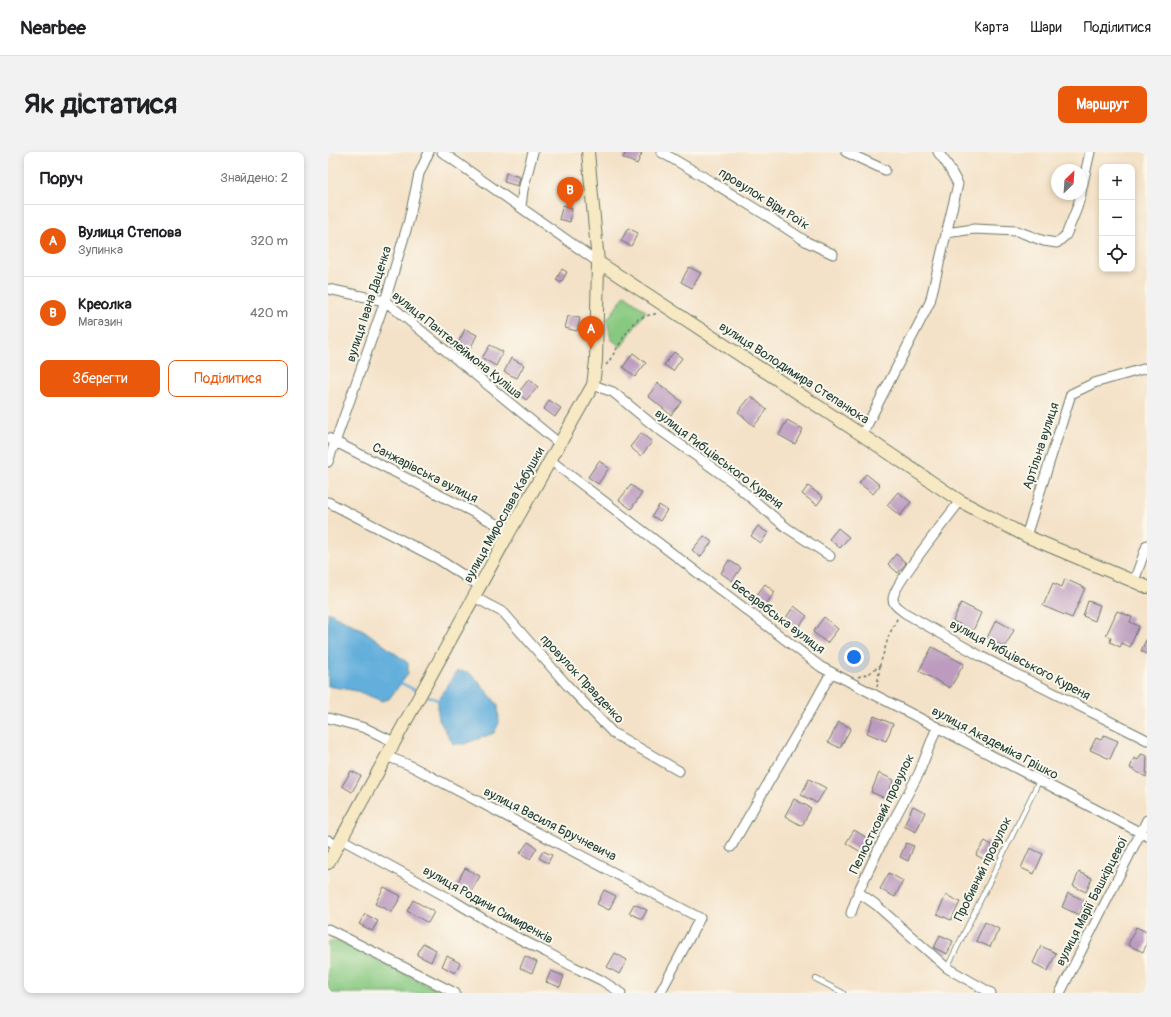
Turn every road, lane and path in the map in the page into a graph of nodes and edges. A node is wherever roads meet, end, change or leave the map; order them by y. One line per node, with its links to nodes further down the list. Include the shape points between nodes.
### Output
1 (429, 152): 17 (street, вулиця Івана Даценка, via 419,174 409,220)
2 (442, 152): 12 (street, вулиця Володимира Степанюка)
3 (533, 152): 12 (street)
4 (588, 152): 15 (street, вулиця Мирослава Кабушки)
5 (661, 152): 14 (street, провулок Віри Роїк, via 807,242)
6 (846, 152): 10 (street)
7 (938, 152): 13 (street, via 958,184)
8 (1090, 152): 9 (street)
9 (1087, 166)
10 (885, 170)
11 (1079, 200): 13 (street, via 1066,235 1057,243 1017,231 974,229)
12 (520, 207): 15 (street, вулиця Володимира Степанюка)
13 (946, 233): 21 (street, via 930,302)
14 (833, 254)
15 (598, 262): 18 (street, вулиця Володимира Степанюка); 20 (street, вулиця Мирослава Кабушки)
16 (328, 289): 17 (street, вулиця Пантелеймона Куліша)
17 (385, 301): 22 (street, вулиця Івана Даценка); 23 (street, вулиця Пантелеймона Куліша)
18 (672, 310): 20 (path, via 639,318 632,324); 21 (street, вулиця Володимира Степанюка)
19 (1147, 368): 29 (street, Артільна вулиця, via 1094,383 1071,394)
20 (594, 382): 23 (street, вулиця Мирослава Кабушки); 31 (street, вулиця Рибцівського Куреня, via 613,392 653,425 731,481 787,528)
21 (862, 435): 26 (street, вулиця Володимира Степанюка)
22 (332, 440): 25 (street, вулиця Івана Даценка); 28 (street, Санжарівська вулиця)
23 (560, 444): 24 (street, вулиця Мирослава Кабушки)
24 (550, 460): 28 (street, вулиця Мирослава Кабушки); 37 (street, Бесарабська вулиця)
25 (328, 462)
26 (960, 501): 29 (street, вулиця Володимира Степанюка); 35 (street, via 910,566 895,592 893,599)
27 (328, 502): 34 (street, провулок Правденко, via 438,559)
28 (510, 531): 34 (street, вулиця Мирослава Кабушки)
29 (1026, 536): 32 (street, вулиця Володимира Степанюка)
30 (1147, 545): 32 (street)
31 (830, 556)
32 (1134, 581): 33 (street, вулиця Володимира Степанюка)
33 (1147, 587)
34 (477, 592): 43 (street, вулиця Мирослава Кабушки); 45 (street, провулок Правденко, via 504,613 567,685 614,733)
35 (901, 610): 36 (path, via 889,635); 42 (street, вулиця Рибцівського Куреня, via 982,657)
36 (880, 665): 38 (path, via 870,673); 39 (path, via 877,687)
37 (831, 673): 38 (street, вулиця Академіка Грішко); 50 (street)
38 (847, 681): 39 (street, вулиця Академіка Грішко)
39 (882, 699): 41 (street, вулиця Академіка Грішко)
40 (328, 718): 43 (street, via 365,728)
41 (937, 727): 46 (street, вулиця Академіка Грішко); 52 (street, Пелюстковий провулок, via 919,773)
42 (1147, 740)
43 (394, 742): 44 (street, вулиця Мирослава Кабушки)
44 (386, 756): 49 (street, вулиця Мирослава Кабушки); 59 (street, вулиця Василя Бручневича, via 409,765 700,918)
45 (679, 771)
46 (1039, 781): 48 (street, вулиця Академіка Грішко); 55 (lane, Пробивний провулок)
47 (1147, 820): 48 (street, вулиця Марії Башкірцевої)
48 (1144, 834): 62 (street, вулиця Марії Башкірцевої)
49 (336, 842): 51 (street, вулиця Мирослава Кабушки); 58 (street, вулиця Родини Симиренків, via 448,898 500,929 601,980)
50 (731, 847)
51 (328, 863)
52 (858, 892): 53 (street, Пелюстковий провулок); 55 (street)
53 (851, 913)
54 (328, 929): 57 (street)
55 (947, 968): 61 (street)
56 (816, 979): 60 (lane)
57 (455, 993)
58 (621, 993)
59 (660, 993)
60 (843, 993)
61 (991, 993)
62 (1060, 993)

